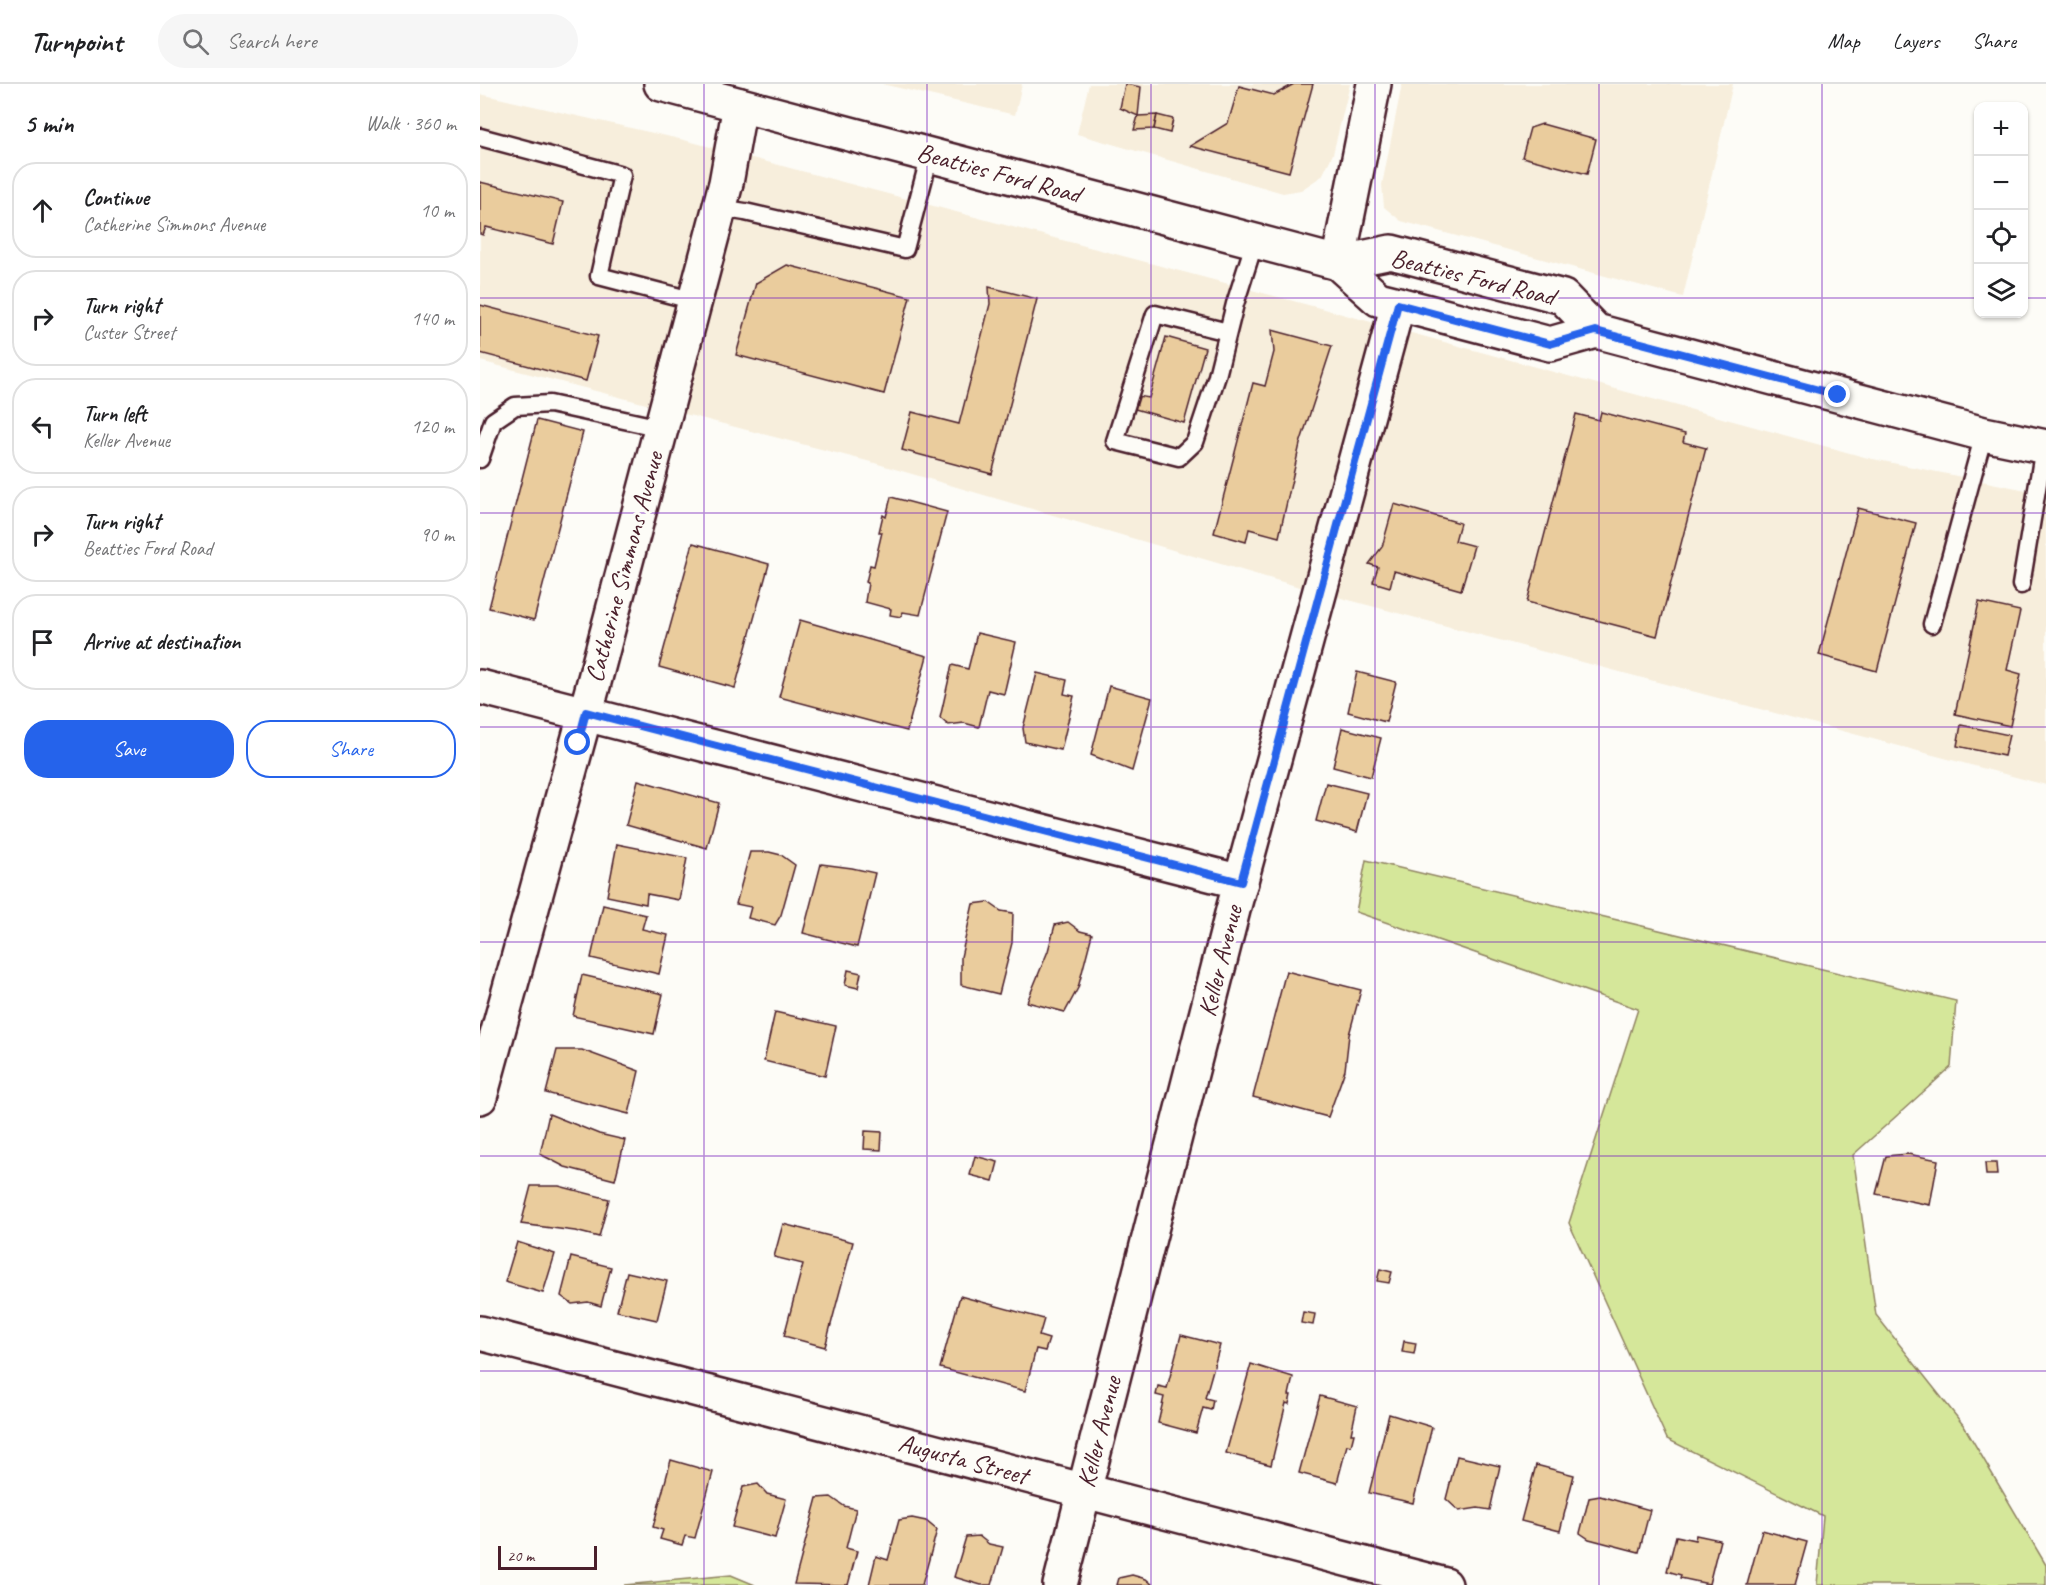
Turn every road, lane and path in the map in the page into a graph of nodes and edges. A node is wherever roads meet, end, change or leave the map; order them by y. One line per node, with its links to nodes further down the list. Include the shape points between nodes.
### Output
1 (661, 84): 3 (street, Beatties Ford Road)
2 (1374, 84): 8 (street)
3 (742, 94): 5 (street, Beatties Ford Road); 6 (street, Catherine Simmons Avenue)
4 (480, 137): 9 (lane, via 622,175 599,276)
5 (930, 155): 6 (lane, via 905,249); 7 (street, Beatties Ford Road)
6 (720, 208): 9 (street, Catherine Simmons Avenue)
7 (1255, 241): 8 (street, Beatties Ford Road); 12 (lane)
8 (1338, 263): 10 (street, Beatties Ford Road, via 1378,299); 11 (street, Beatties Ford Road, via 1391,252 1563,297)
9 (695, 301): 13 (street, Catherine Simmons Avenue)
10 (1398, 304): 11 (street, Beatties Ford Road, via 1550,344); 21 (street, Keller Avenue)
11 (1596, 331): 14 (street)
12 (1228, 332): 12 (lane, via 1195,442 1179,457 1115,441 1155,314)
13 (661, 428): 16 (lane, via 550,404 515,406 493,421); 20 (street, Catherine Simmons Avenue)
14 (1984, 434): 15 (street); 18 (lane)
15 (2045, 447): 17 (lane)
16 (480, 459)
17 (2021, 585)
18 (1932, 624)
19 (480, 687): 20 (street)
20 (586, 712): 21 (street); 22 (street, Catherine Simmons Avenue)
21 (1241, 882): 24 (street, Keller Avenue)
22 (480, 1097)
23 (480, 1333): 24 (street, Augusta Street)
24 (1084, 1490): 25 (street, Keller Avenue); 26 (street, Augusta Street)
25 (1060, 1585)
26 (1445, 1585)

